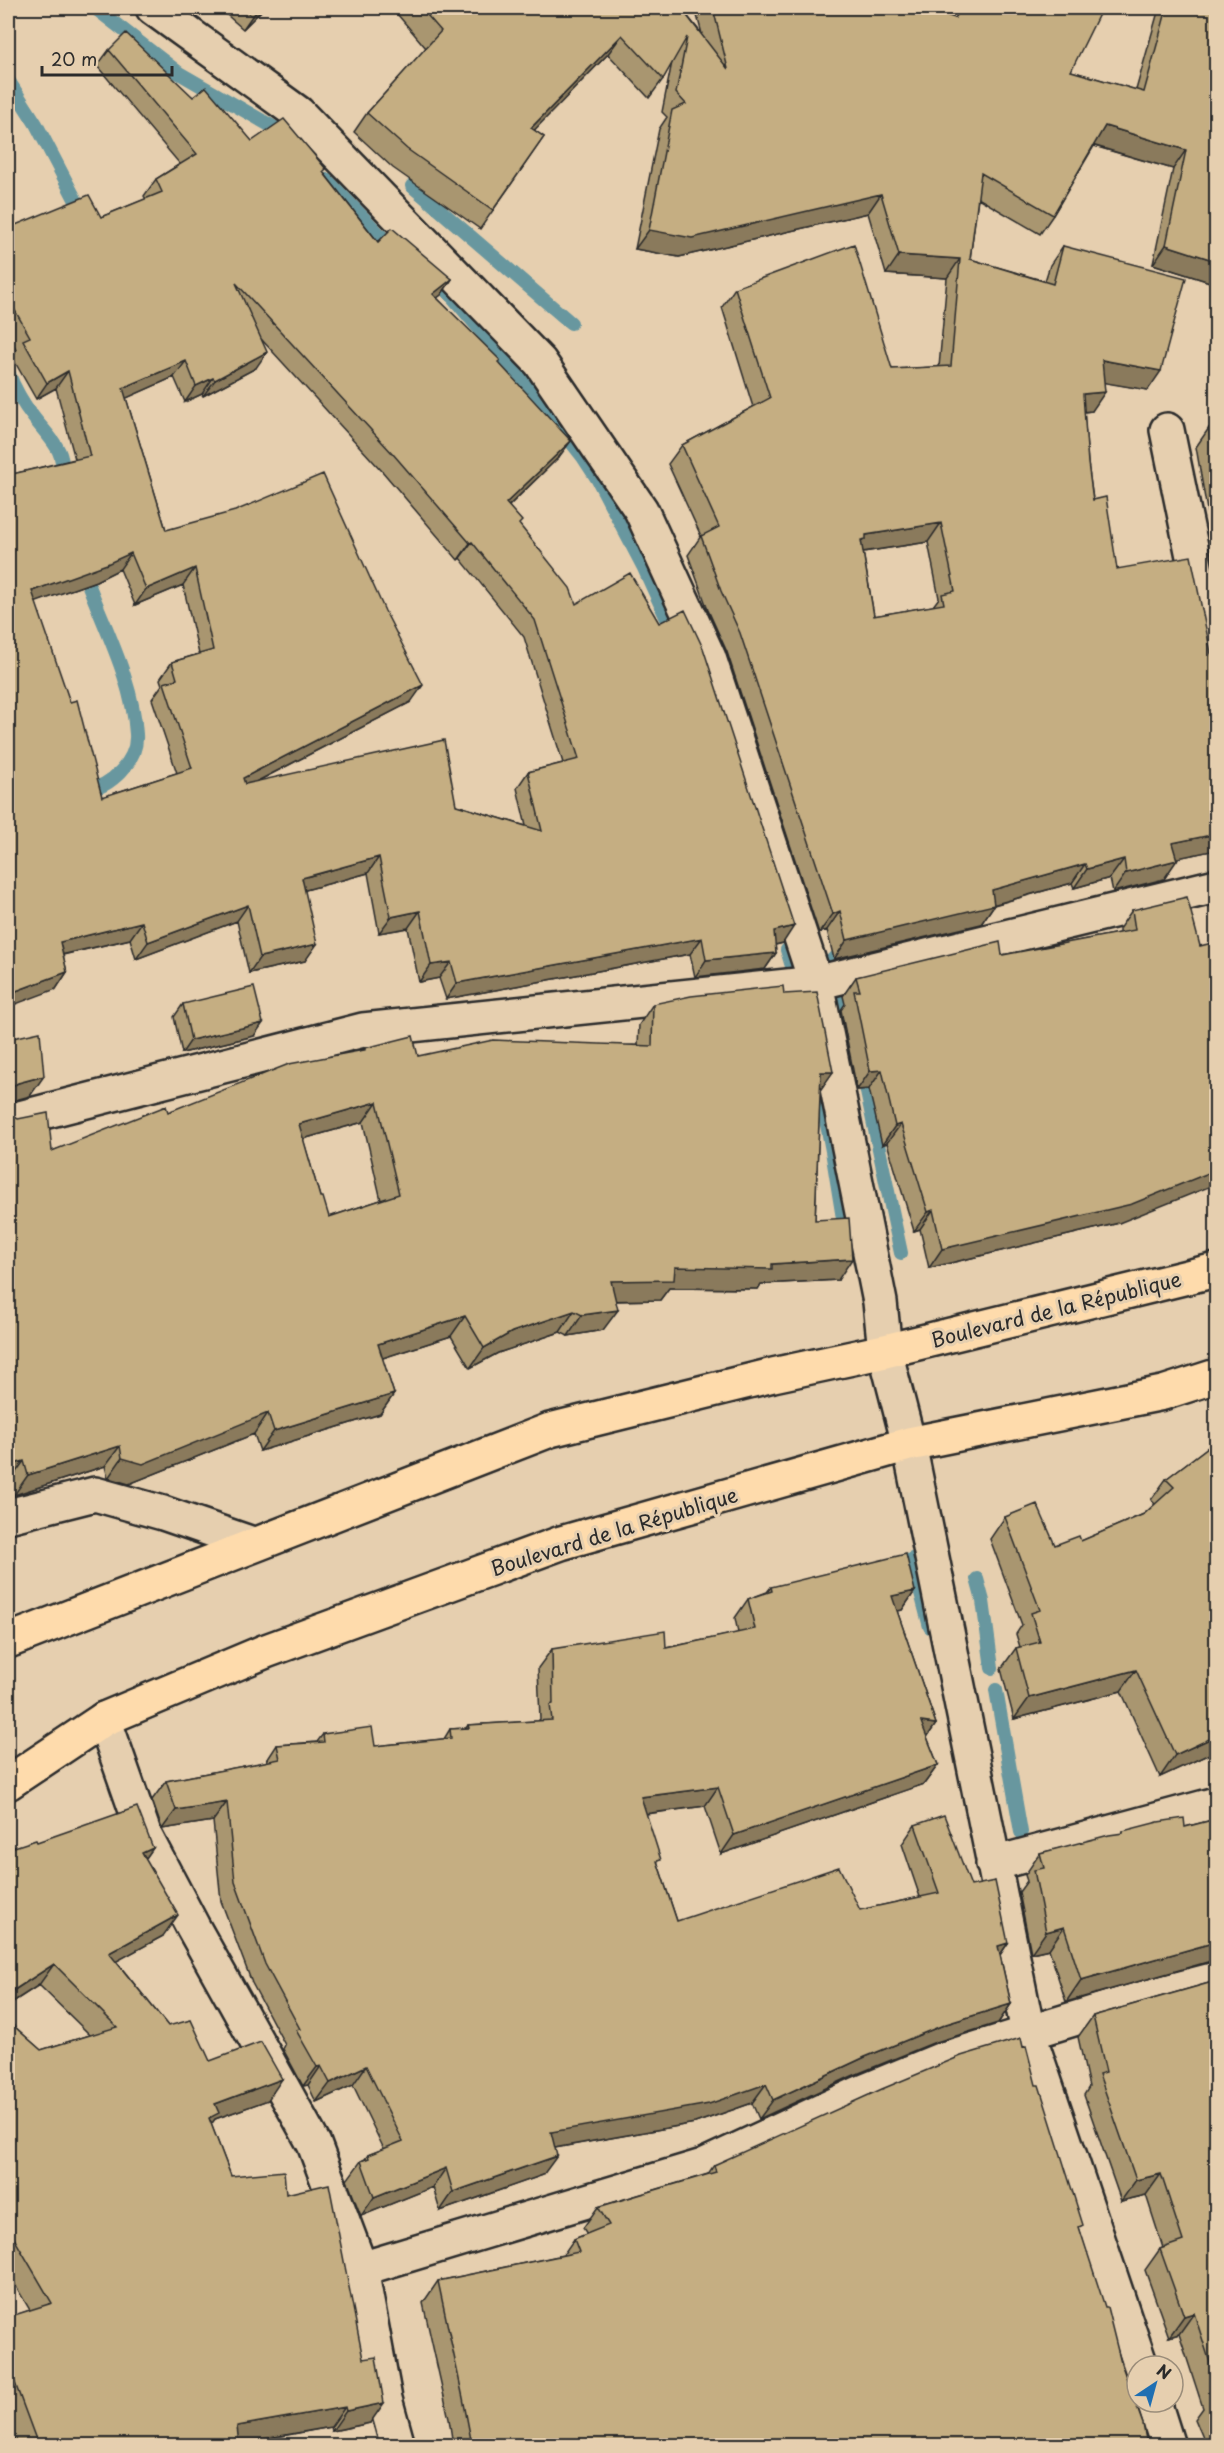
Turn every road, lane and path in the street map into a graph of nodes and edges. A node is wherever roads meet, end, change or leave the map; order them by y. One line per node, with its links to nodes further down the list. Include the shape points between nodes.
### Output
1 (153, 8): 5 (street, via 298,112 540,362 574,411 641,510 709,658)
2 (1167, 430): 3 (street)
3 (1216, 668)
4 (1216, 886): 5 (street)
5 (816, 983): 6 (street, via 363,1030); 8 (street, via 880,1302)
6 (8, 1121)
7 (1216, 1269): 8 (main road, Boulevard de la République)
8 (885, 1352): 10 (street); 12 (main road, Boulevard de la République, via 550,1430)
9 (1216, 1376): 10 (main road, Boulevard de la République, via 1163,1393)
10 (909, 1444): 14 (main road, Boulevard de la République, via 561,1543 266,1652); 17 (street)
11 (8, 1516): 12 (street, via 95,1494)
12 (253, 1544): 13 (main road, Boulevard de la République)
13 (8, 1641)
14 (104, 1719): 15 (main road, Boulevard de la République); 20 (street, via 145,1836 314,2144)
15 (8, 1783)
16 (1216, 1804): 17 (street)
17 (993, 1864): 19 (street)
18 (1216, 1979): 19 (street)
19 (1028, 2032): 20 (street, via 940,2060 703,2166); 21 (street)
20 (361, 2269): 23 (street, via 385,2399)
21 (1137, 2354)
22 (1158, 2414): 24 (street)
23 (398, 2445)
24 (1168, 2445)

